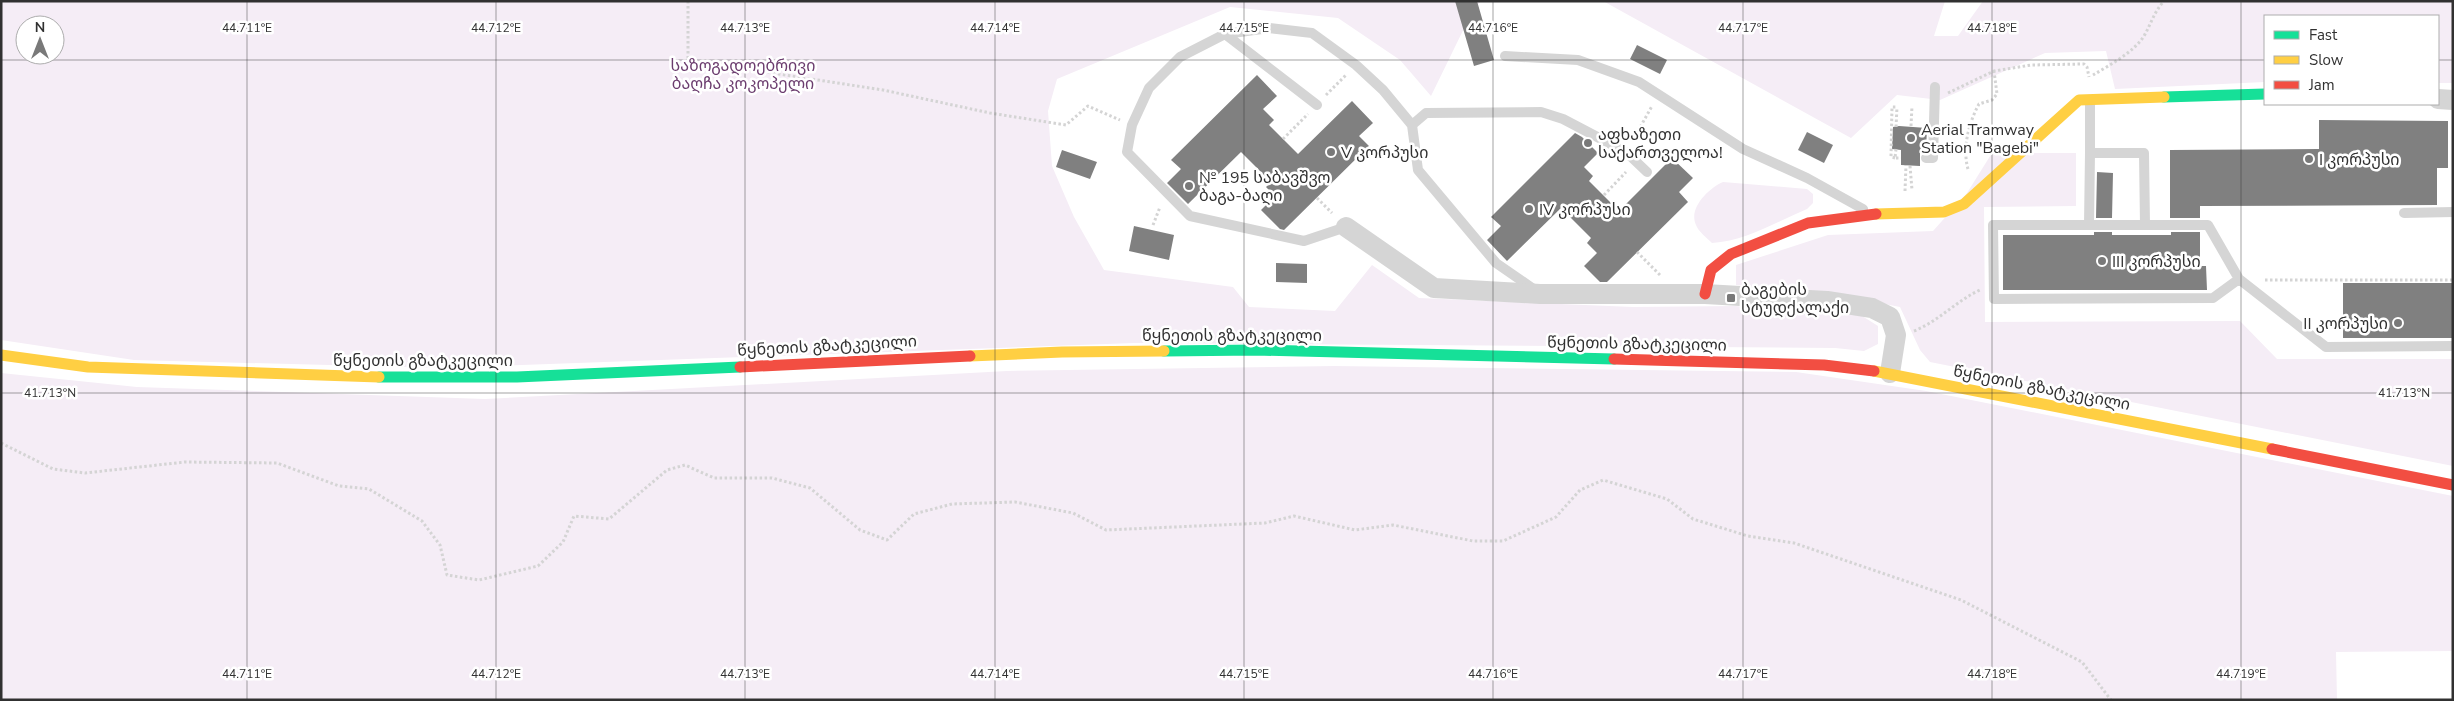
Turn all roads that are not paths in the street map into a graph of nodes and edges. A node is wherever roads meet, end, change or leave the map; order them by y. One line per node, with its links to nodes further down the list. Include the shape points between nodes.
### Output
1 (1225, 34): 8 (lane); 9 (lane, via 1269,28 1312,33 1356,65 1383,90); 18 (lane, via 1180,58 1149,88 1132,125 1127,152 1190,216 1304,241)
2 (1504, 56): 15 (lane, via 1578,60 1639,82 1743,149 1807,178)
3 (1937, 94): 11 (lane, via 1933,158)
4 (2264, 94): 5 (main road)
5 (2090, 98): 10 (lane); 15 (main road, via 2073,103 1964,204 1944,212)
6 (2439, 99): 7 (street)
7 (2453, 100)
8 (1317, 105)
9 (1412, 125): 12 (lane, via 1426,113 1541,112 1563,119 1626,152); 20 (lane, via 1418,170 1496,263)
10 (2090, 153): 16 (lane); 17 (lane, via 2144,153)
11 (1926, 158)
12 (1647, 172)
13 (2404, 212): 14 (lane)
14 (2453, 212)
15 (1872, 214): 21 (main road, via 1808,222 1731,254 1712,270)
16 (2089, 225): 17 (lane); 19 (lane, via 1993,224 1994,299 2213,298)
17 (2146, 225): 19 (lane, via 2208,225)
18 (1346, 227): 20 (street, via 1434,288)
19 (2239, 279): 22 (lane, via 2326,347)
20 (1540, 294): 21 (street)
21 (1706, 294): 24 (street, via 1827,301 1872,308 1890,317 1896,335)
22 (2453, 346)
23 (1, 355): 24 (main road, წყნეთის გზატკეცილი, via 88,367 424,378 517,377 1062,352 1257,350 1806,364)
24 (1890, 373): 25 (main road, წყნეთის გზატკეცილი)
25 (2453, 485)

